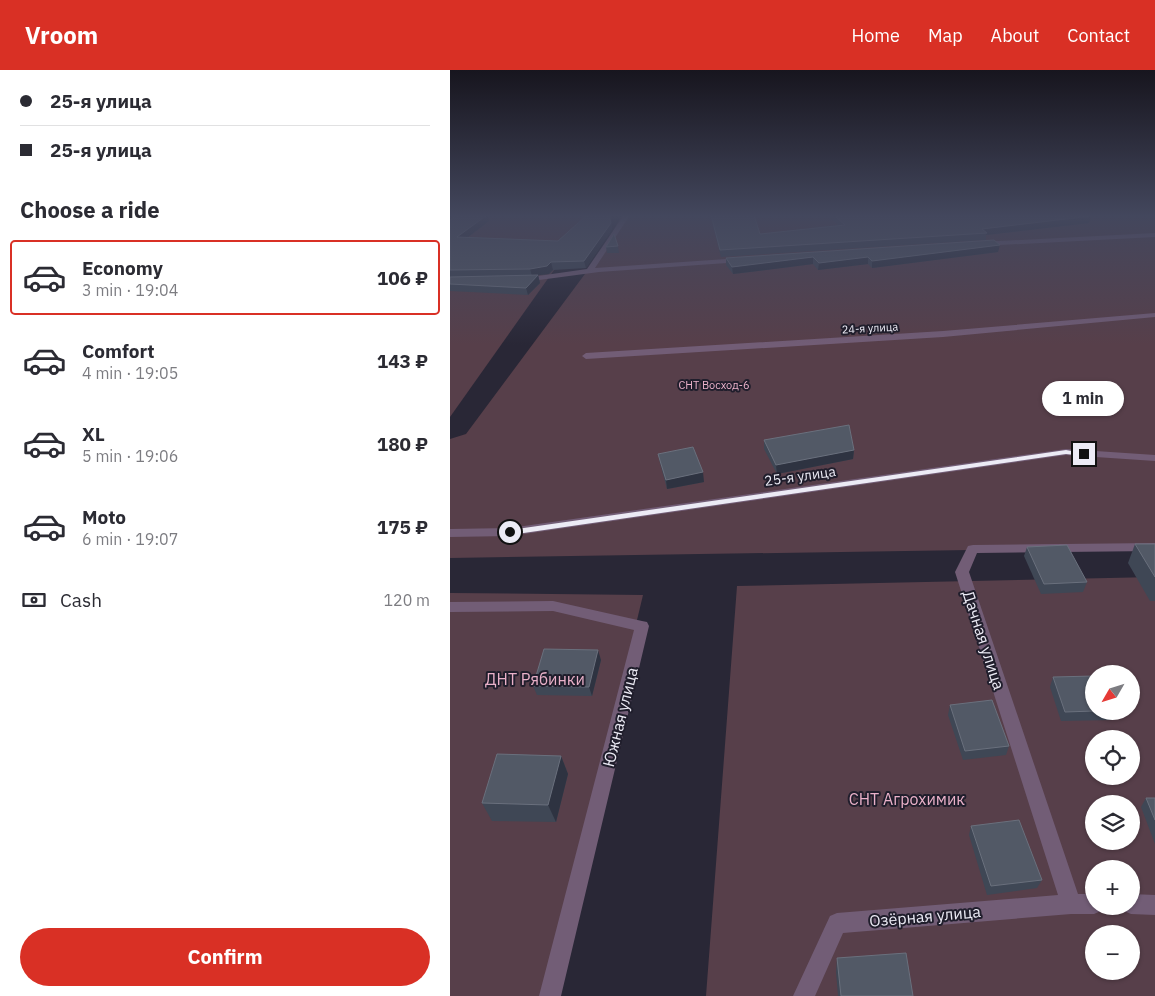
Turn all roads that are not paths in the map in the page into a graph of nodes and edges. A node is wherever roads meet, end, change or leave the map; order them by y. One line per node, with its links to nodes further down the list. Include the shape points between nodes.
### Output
1 (598, 258): 3 (street)
2 (746, 259): 3 (street)
3 (589, 272): 4 (street)
4 (514, 280)
5 (1155, 315): 6 (street, 24-я улица, via 943,334)
6 (586, 356)
7 (1155, 458): 8 (street, 25-я улица, via 1066,452 510,532)
8 (450, 534)
9 (1155, 546): 11 (street, Дачная улица, via 973,549 962,572)
10 (450, 607): 15 (street, Южная улица, via 553,606 642,626)
11 (1072, 904): 12 (street, Озёрная улица); 16 (street, Озёрная улица, via 837,923)
12 (1085, 904)
13 (1140, 904): 14 (street)
14 (1155, 905)
15 (550, 996)
16 (804, 996)

